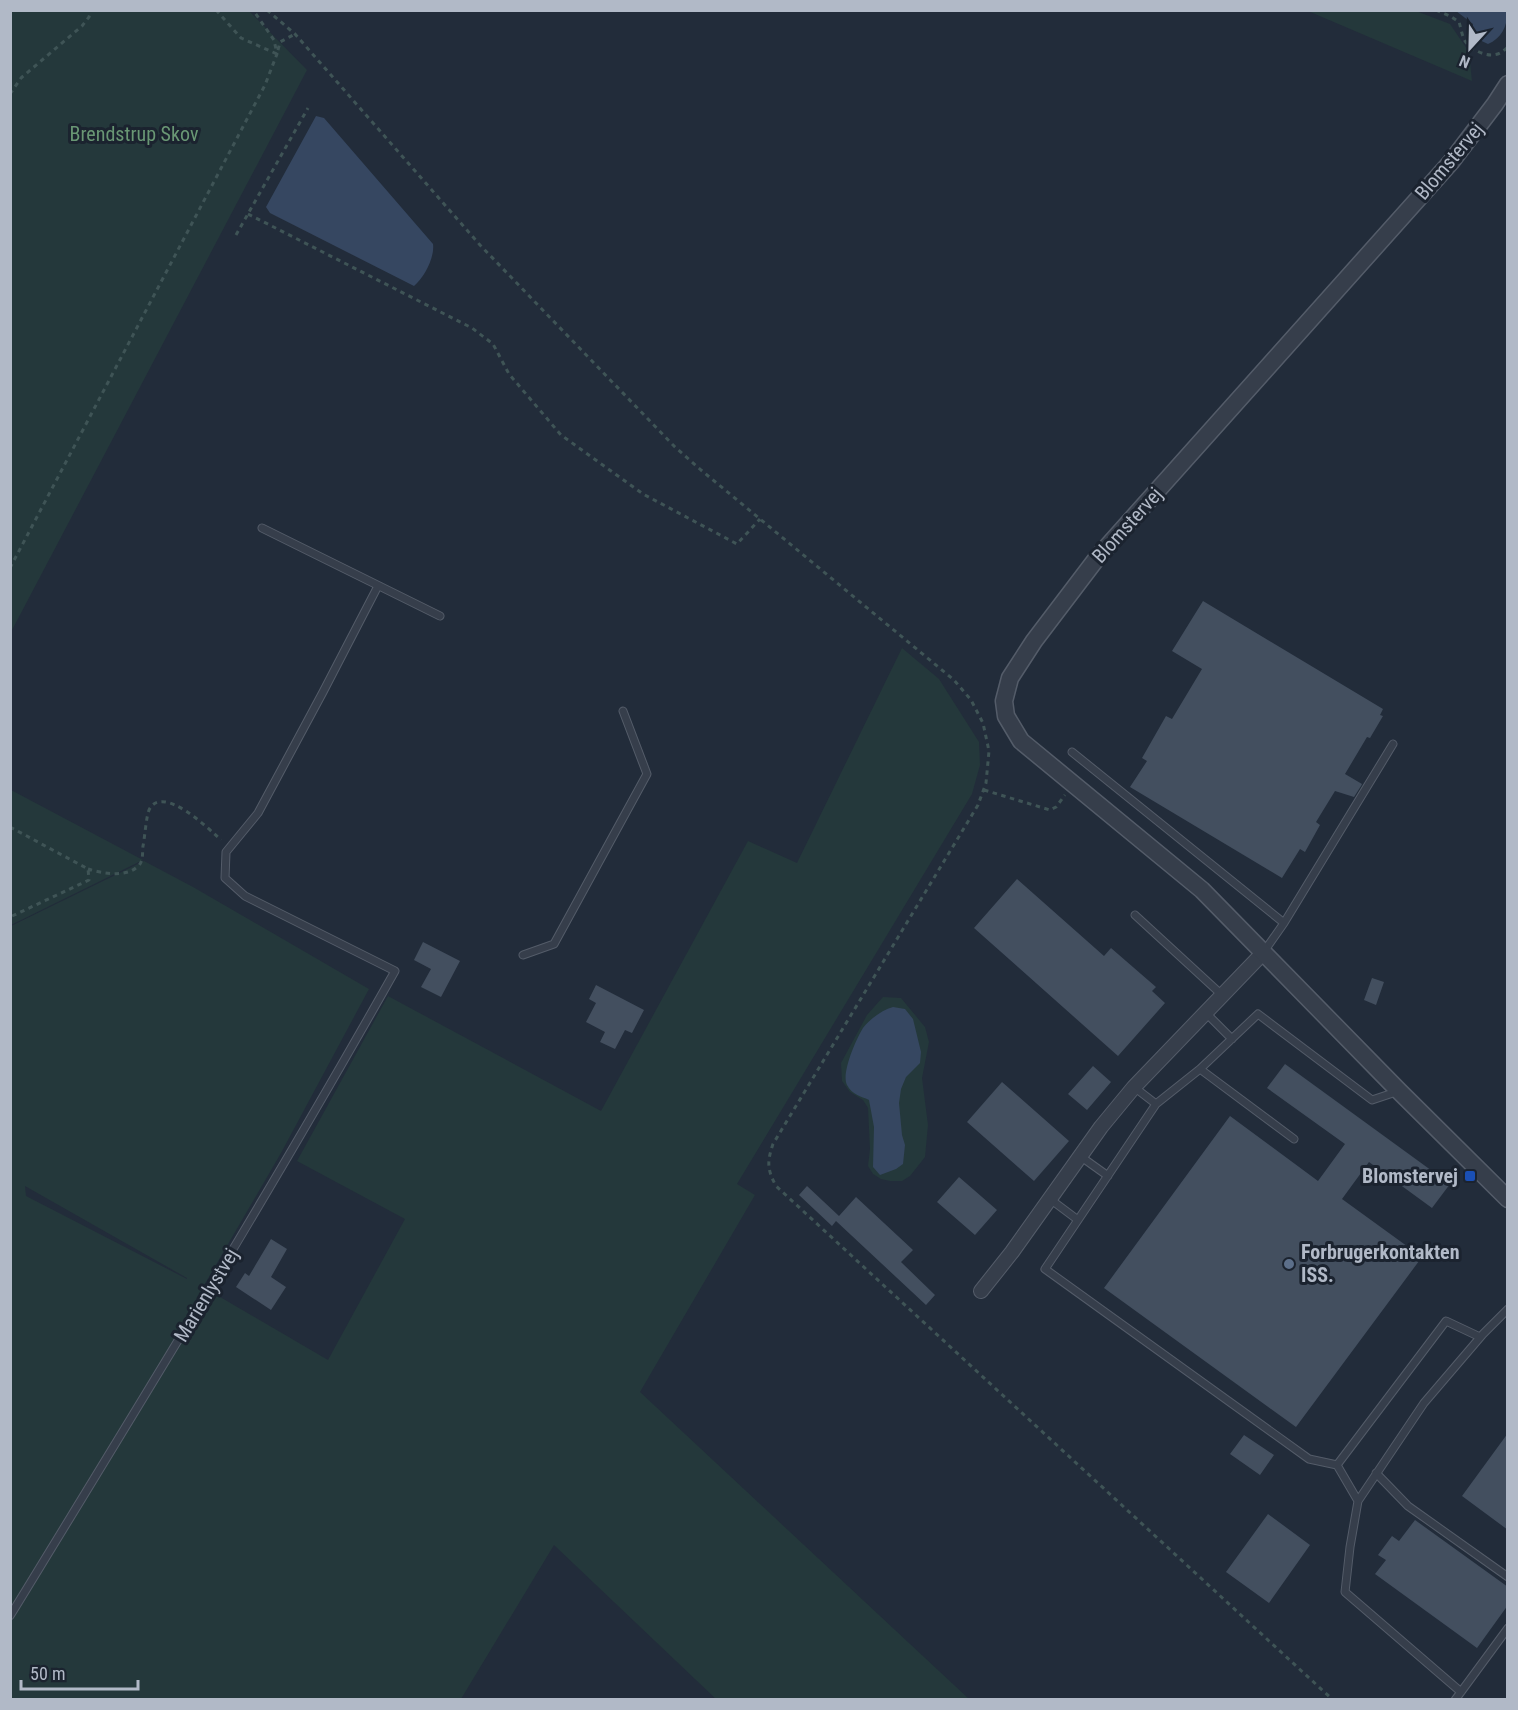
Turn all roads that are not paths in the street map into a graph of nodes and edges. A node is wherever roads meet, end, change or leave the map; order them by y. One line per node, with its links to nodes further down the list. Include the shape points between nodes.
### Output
1 (1508, 84): 10 (street, Blomstervej, via 1450,162 1097,558 1010,678 1004,701 1006,716 1020,741 1202,890)
2 (262, 528): 3 (lane)
3 (378, 586): 4 (lane); 32 (lane, Marienlystvej, via 258,813 226,852 225,878 245,896 395,971 231,1255)
4 (440, 616)
5 (623, 711): 11 (lane, via 647,774 554,944)
6 (1393, 744): 9 (lane)
7 (1072, 752): 9 (lane)
8 (1135, 915): 12 (lane)
9 (1284, 923): 10 (lane)
10 (1263, 953): 12 (street); 17 (street, Blomstervej)
11 (523, 955)
12 (1222, 995): 13 (street)
13 (1205, 1012): 14 (lane); 16 (street)
14 (1232, 1038): 15 (lane); 17 (lane, via 1258,1014 1372,1100)
15 (1200, 1069): 18 (lane); 19 (lane)
16 (1134, 1087): 18 (lane); 20 (street)
17 (1399, 1091): 23 (street, Blomstervej)
18 (1156, 1104): 21 (lane)
19 (1294, 1138)
20 (1080, 1156): 21 (lane); 22 (street)
21 (1108, 1176): 24 (lane)
22 (1050, 1198): 24 (lane); 25 (street)
23 (1508, 1199)
24 (1078, 1220): 28 (lane, via 1046,1269 1309,1459)
25 (981, 1291)
26 (1508, 1309): 27 (lane)
27 (1480, 1337): 28 (lane, via 1446,1321); 29 (lane, via 1424,1403)
28 (1337, 1465): 30 (lane)
29 (1377, 1473): 30 (lane); 31 (lane, via 1408,1506)
30 (1358, 1501): 34 (lane, via 1345,1592)
31 (1508, 1577)
32 (10, 1617)
33 (1508, 1628): 34 (lane)
34 (1461, 1692): 35 (lane)
35 (1455, 1700)

